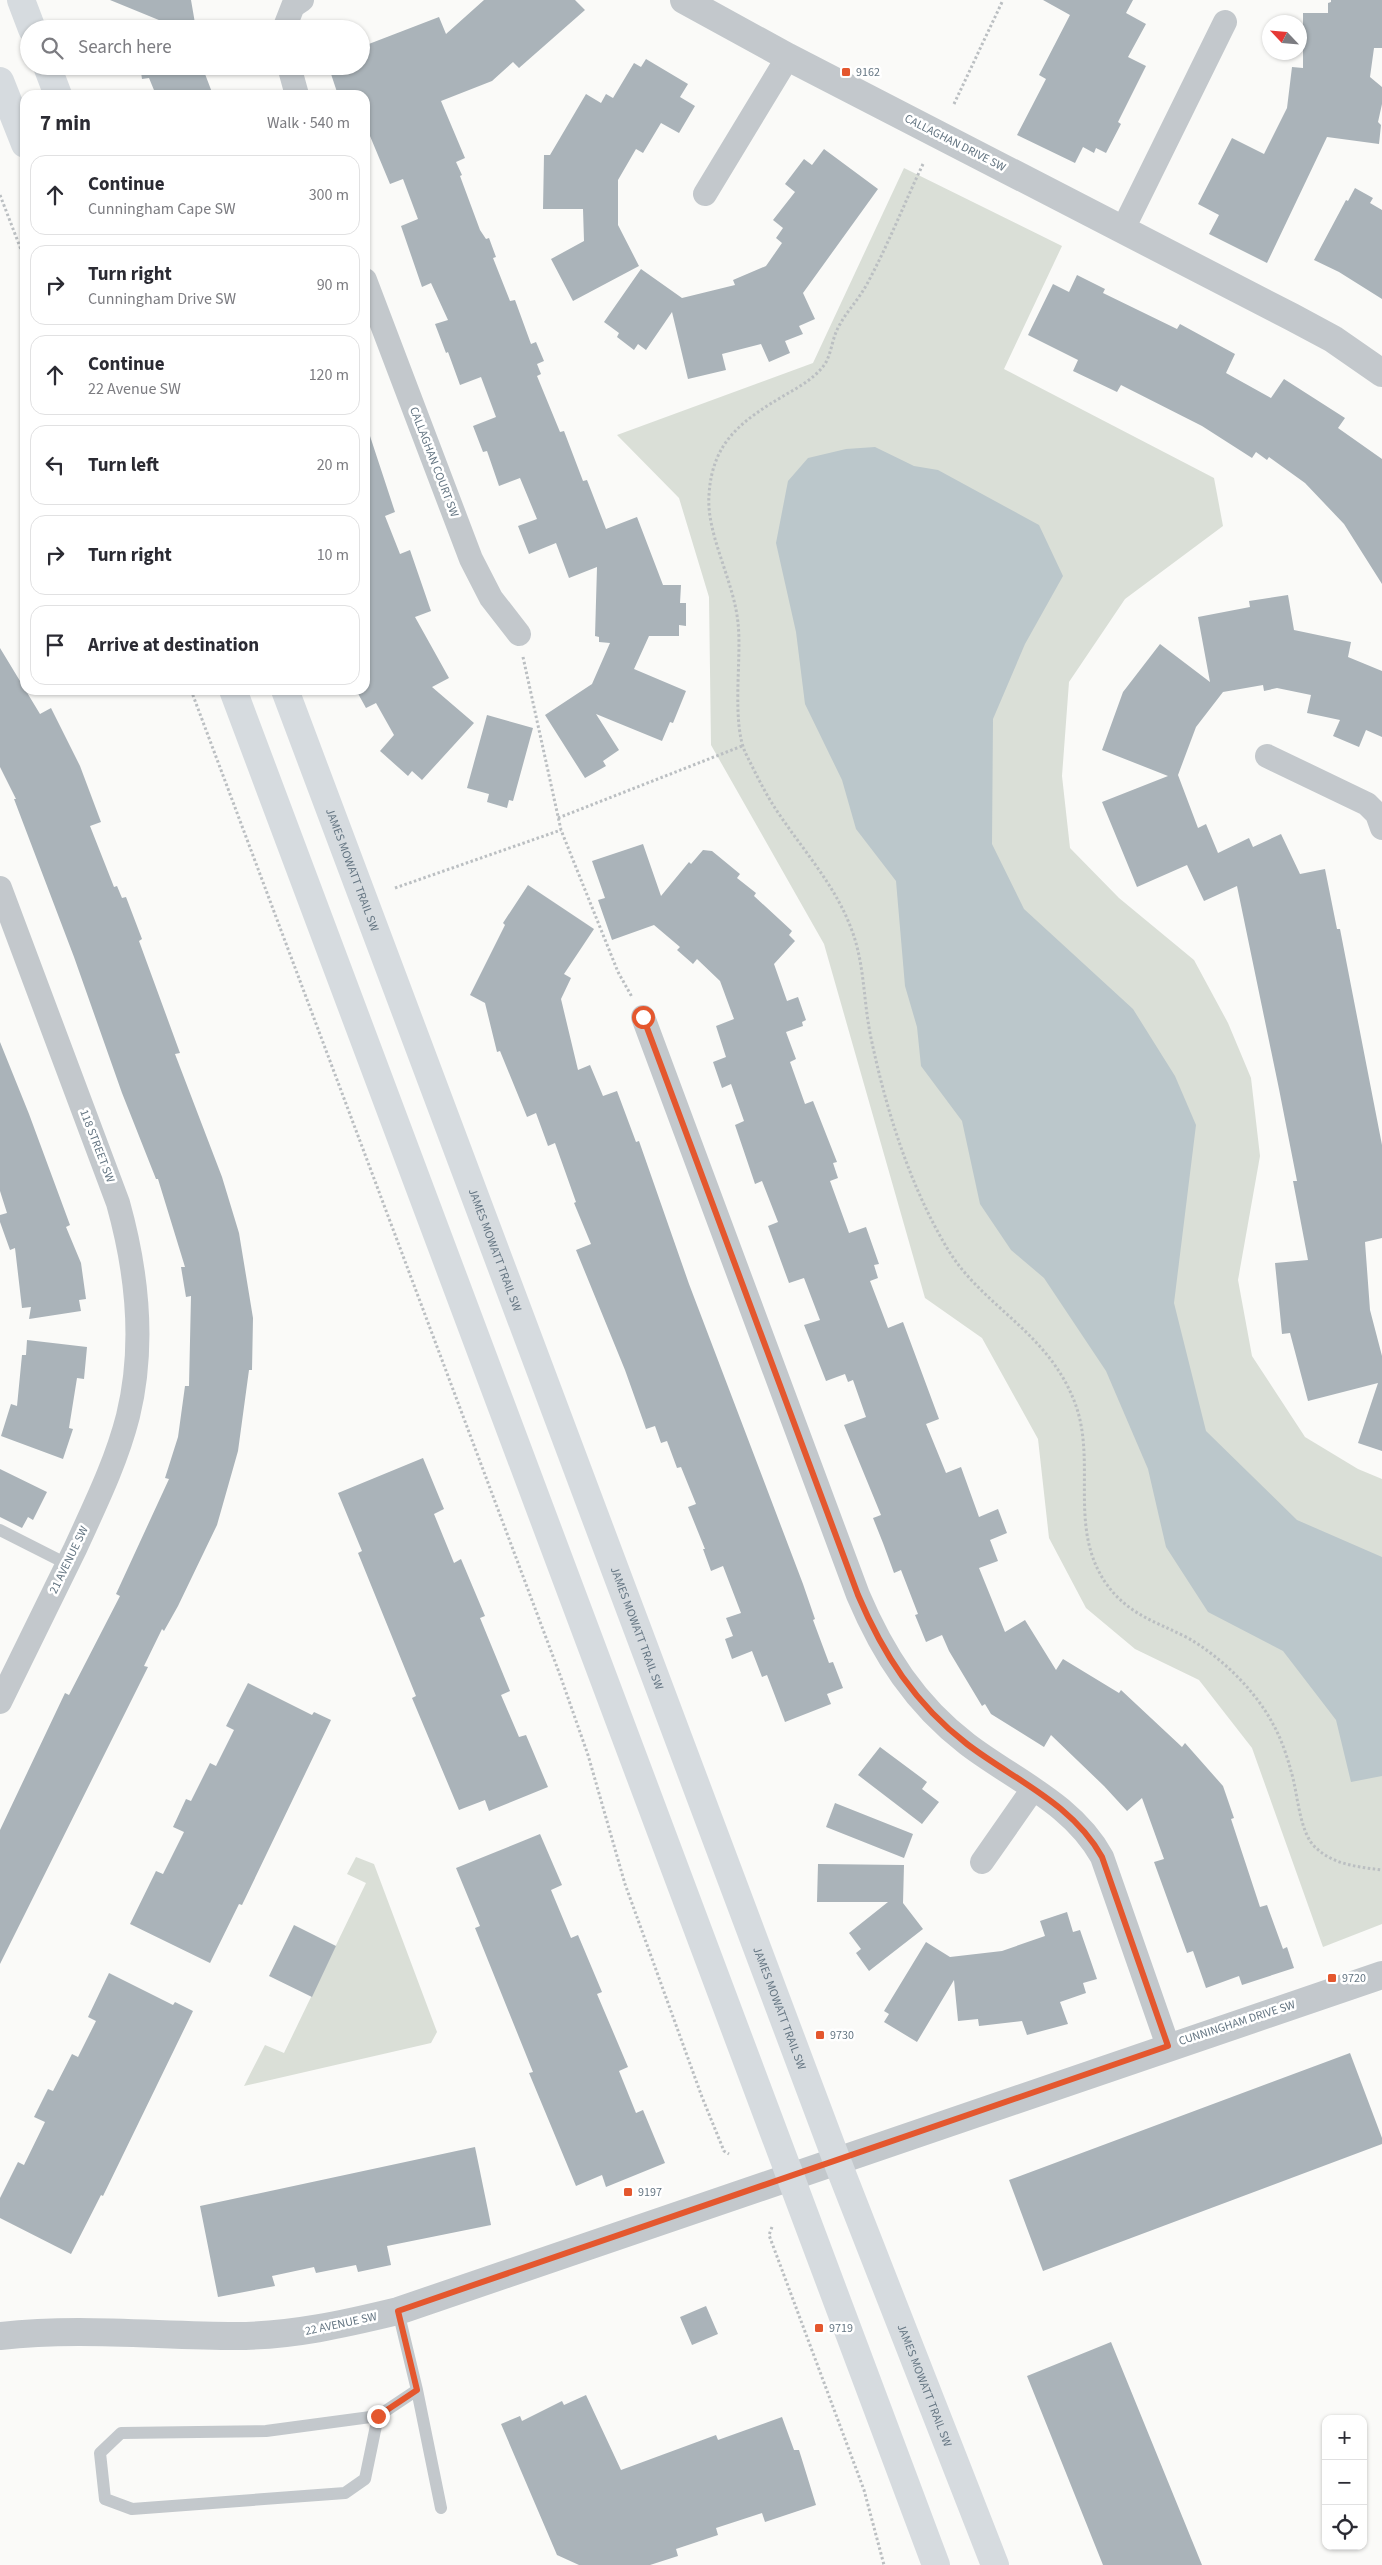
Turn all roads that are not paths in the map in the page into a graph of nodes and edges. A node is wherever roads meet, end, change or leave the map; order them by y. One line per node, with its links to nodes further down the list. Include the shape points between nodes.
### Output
1 (21, 0): 4 (main road)
2 (302, 0): 5 (street, via 293,6)
3 (684, 0): 7 (street, CALLAGHAN DRIVE SW)
4 (29, 20)
5 (288, 20)
6 (1226, 22): 15 (street)
7 (788, 57): 14 (street); 15 (street, CALLAGHAN DRIVE SW)
8 (50, 75): 11 (main road)
9 (291, 75): 12 (street)
10 (0, 81): 13 (main road)
11 (56, 90)
12 (296, 90)
13 (20, 131)
14 (705, 194)
15 (1123, 229): 17 (street, CALLAGHAN DRIVE SW, via 1333,339)
16 (370, 293): 18 (street, CALLAGHAN COURT SW, via 471,559 491,598)
17 (1382, 373)
18 (519, 634)
19 (235, 695): 34 (main road)
20 (287, 695): 33 (main road, JAMES MOWATT TRAIL SW)
21 (1268, 756): 22 (street, via 1368,804)
22 (1382, 828)
23 (0, 888): 25 (street, 118 STREET SW, via 118,1203 131,1248 137,1314)
24 (643, 1017): 29 (street, via 858,1595 880,1643 901,1677 946,1728)
25 (128, 1415): 27 (street, 21 AVENUE SW, via 108,1479)
26 (0, 1530): 27 (lane)
27 (68, 1564): 28 (street, 21 AVENUE SW)
28 (0, 1702)
29 (1033, 1789): 30 (street); 32 (street, via 1079,1824 1102,1857)
30 (982, 1862)
31 (1382, 1975): 32 (street, CUNNINGHAM DRIVE SW)
32 (1168, 2046): 33 (street, CUNNINGHAM DRIVE SW)
33 (837, 2161): 34 (street, 22 AVENUE SW); 41 (main road, JAMES MOWATT TRAIL SW)
34 (790, 2178): 35 (street, 22 AVENUE SW); 40 (main road)
35 (398, 2311): 36 (street, 22 AVENUE SW, via 327,2328 284,2334 52,2332); 37 (lane)
36 (0, 2336)
37 (417, 2390): 38 (lane); 39 (lane)
38 (378, 2416): 38 (lane, via 266,2431 121,2433 100,2453 105,2499 132,2509 345,2493 365,2479)
39 (441, 2508)
40 (936, 2565)
41 (996, 2565)

